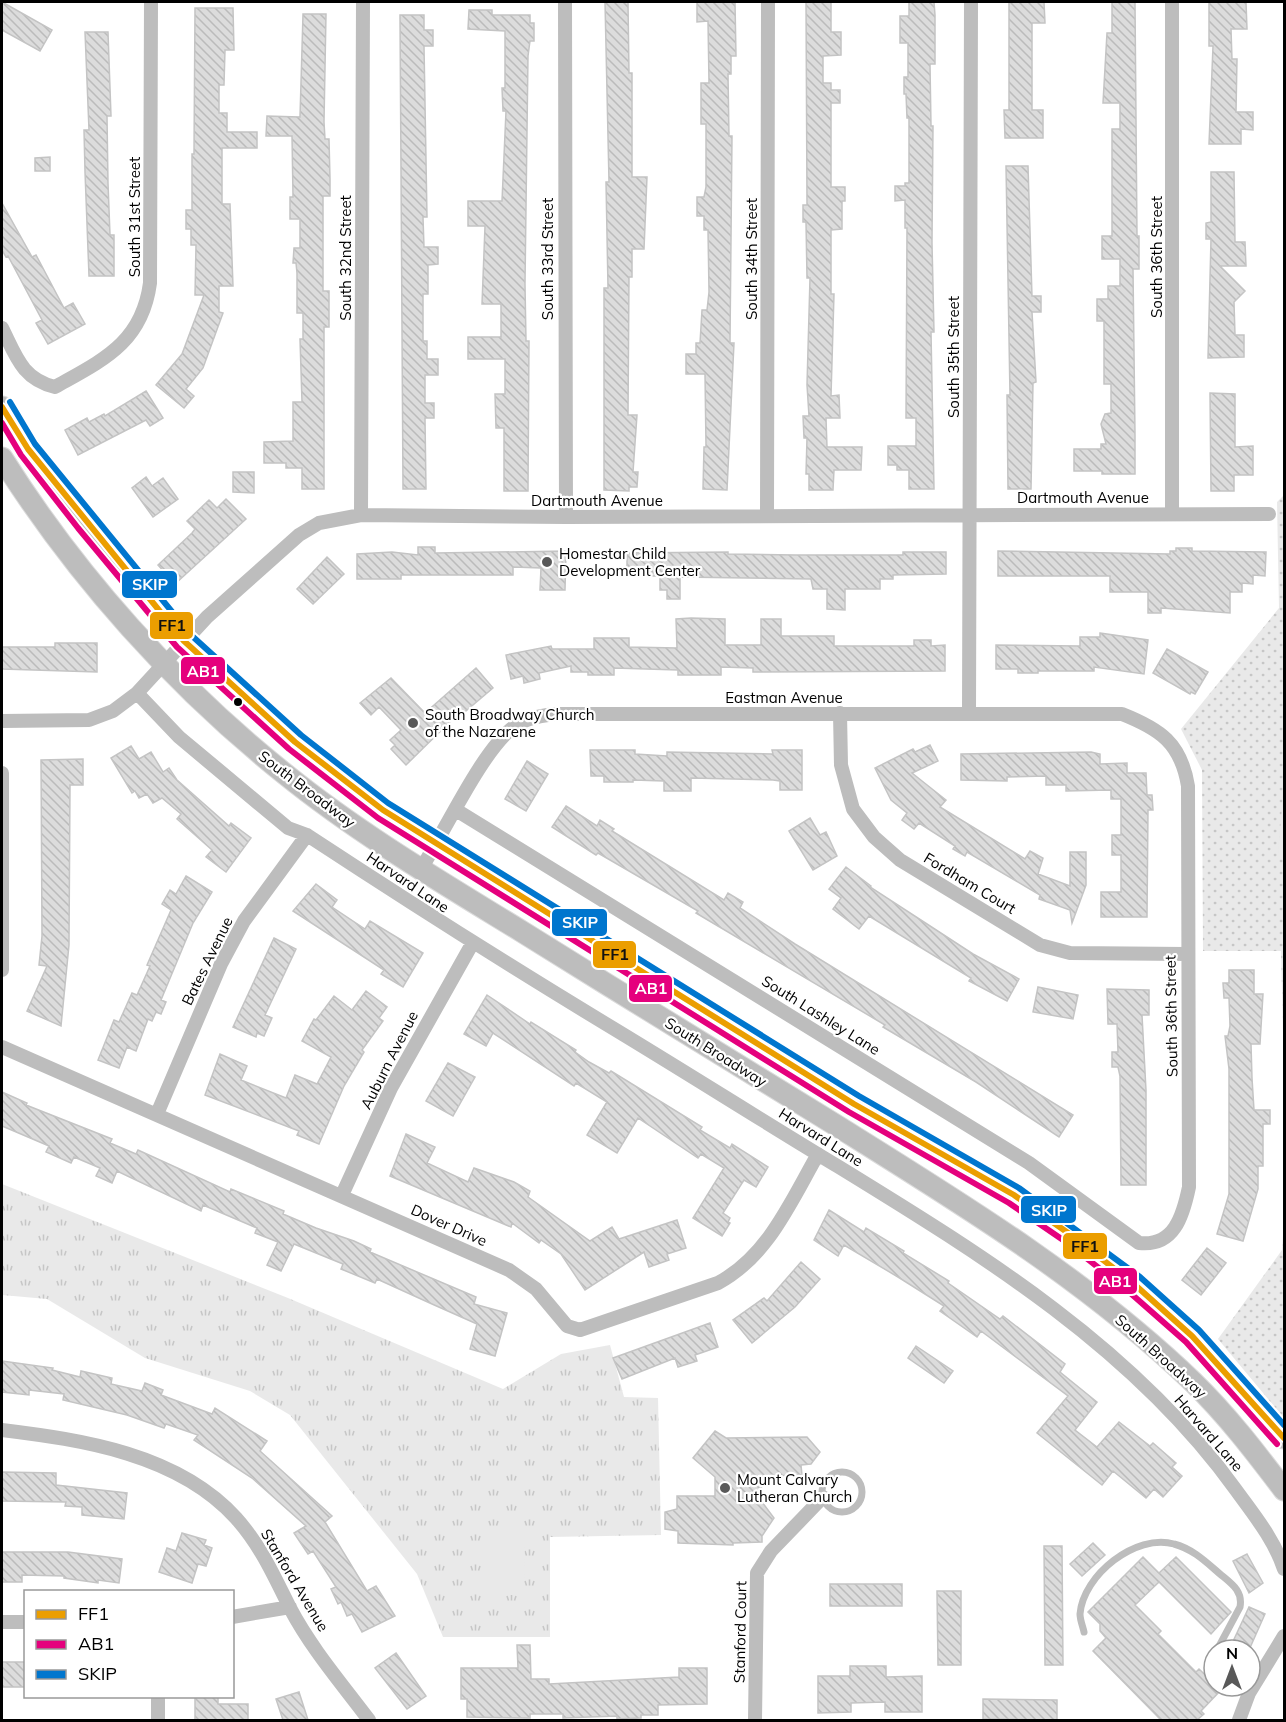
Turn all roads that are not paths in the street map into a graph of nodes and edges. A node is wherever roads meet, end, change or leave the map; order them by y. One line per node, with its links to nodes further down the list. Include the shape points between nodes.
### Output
1 (151, 2): 7 (street, South 31st Street, via 150,283 148,304 140,323 103,361 55,387 39,383 26,373)
2 (363, 2): 13 (street, South 32nd Street)
3 (565, 2): 15 (street, South 33rd Street)
4 (768, 2): 14 (street, South 34th Street)
5 (971, 2): 11 (street, South 35th Street)
6 (1172, 2): 10 (street, South 36th Street)
7 (2, 328)
8 (2, 407): 16 (main road, South Broadway, via 28,449)
9 (2, 458): 17 (main road, South Broadway, via 82,568)
10 (1172, 513): 11 (street, Dartmouth Avenue); 12 (street, Dartmouth Avenue)
11 (968, 514): 14 (street, Dartmouth Avenue); 19 (street, South 35th Street)
12 (1269, 514)
13 (361, 516): 15 (street, Dartmouth Avenue); 16 (street, Dartmouth Avenue, via 318,523 299,535)
14 (767, 516): 15 (street, Dartmouth Avenue)
15 (566, 518)
16 (184, 641): 17 (street, Dartmouth Avenue); 26 (main road, South Broadway, via 338,777)
17 (164, 664): 18 (street, Dartmouth Avenue); 27 (main road, South Broadway, via 288,777)
18 (137, 693): 21 (street, Dartmouth Avenue, via 113,711 89,720); 25 (street, Harvard Lane, via 218,771 288,828)
19 (969, 712): 20 (street, Eastman Avenue); 23 (street, Eastman Avenue, via 1122,714 1152,726 1165,737 1176,749)
20 (840, 713): 24 (street, Eastman Avenue, via 554,714 534,718 516,725 496,742); 29 (street, Fordham Court, via 841,765 853,809 874,837 900,860 1040,945 1070,953)
21 (2, 721)
22 (2, 773): 30 (street)
23 (1188, 786): 29 (street, South 36th Street)
24 (456, 810): 26 (street, Eastman Avenue); 35 (street, South Lashley Lane, via 1019,1156 1139,1243 1153,1244)
25 (307, 834): 28 (street, Harvard Lane); 32 (street, Bates Avenue, via 244,921 221,964)
26 (437, 844): 27 (street, Eastman Avenue); 37 (main road, South Broadway, via 854,1104 1033,1208 1134,1284 1192,1336)
27 (421, 869): 38 (main road, South Broadway, via 1018,1240 1139,1333 1196,1385)
28 (472, 944): 33 (street, Harvard Lane); 34 (street, Auburn Avenue, via 391,1088)
29 (1186, 954): 35 (street, South 36th Street, via 1189,1187 1184,1208)
30 (2, 970)
31 (2, 1047): 32 (street, Dover Drive)
32 (157, 1114): 34 (street, Dover Drive)
33 (818, 1154): 34 (street, Dover Drive, via 771,1236 736,1274 580,1330 567,1326 536,1289 509,1270); 40 (street, Harvard Lane, via 995,1265 1072,1323 1142,1384 1220,1468 1269,1535)
34 (342, 1195)
35 (1166, 1239)
36 (2, 1430): 41 (street, Stanford Avenue, via 56,1437 131,1455 167,1469 235,1517 262,1550)
37 (1284, 1438)
38 (1284, 1490)
39 (823, 1497): 39 (lane, via 830,1507 849,1510 858,1503 861,1486 855,1476 837,1472 827,1479); 53 (street, Stanford Court, via 771,1551 757,1573)
40 (1284, 1569)
41 (290, 1607): 42 (street); 52 (street, Stanford Avenue)
42 (234, 1617)
43 (2, 1622): 44 (street)
44 (24, 1622)
45 (1084, 1632): 47 (lane, via 1080,1614 1091,1584 1136,1547 1159,1542 1191,1550 1237,1588 1240,1607)
46 (1284, 1636): 48 (street)
47 (1223, 1638)
48 (1262, 1671)
49 (158, 1698): 51 (street)
50 (1247, 1698): 54 (street)
51 (158, 1720)
52 (369, 1720)
53 (755, 1720)
54 (1239, 1720)

